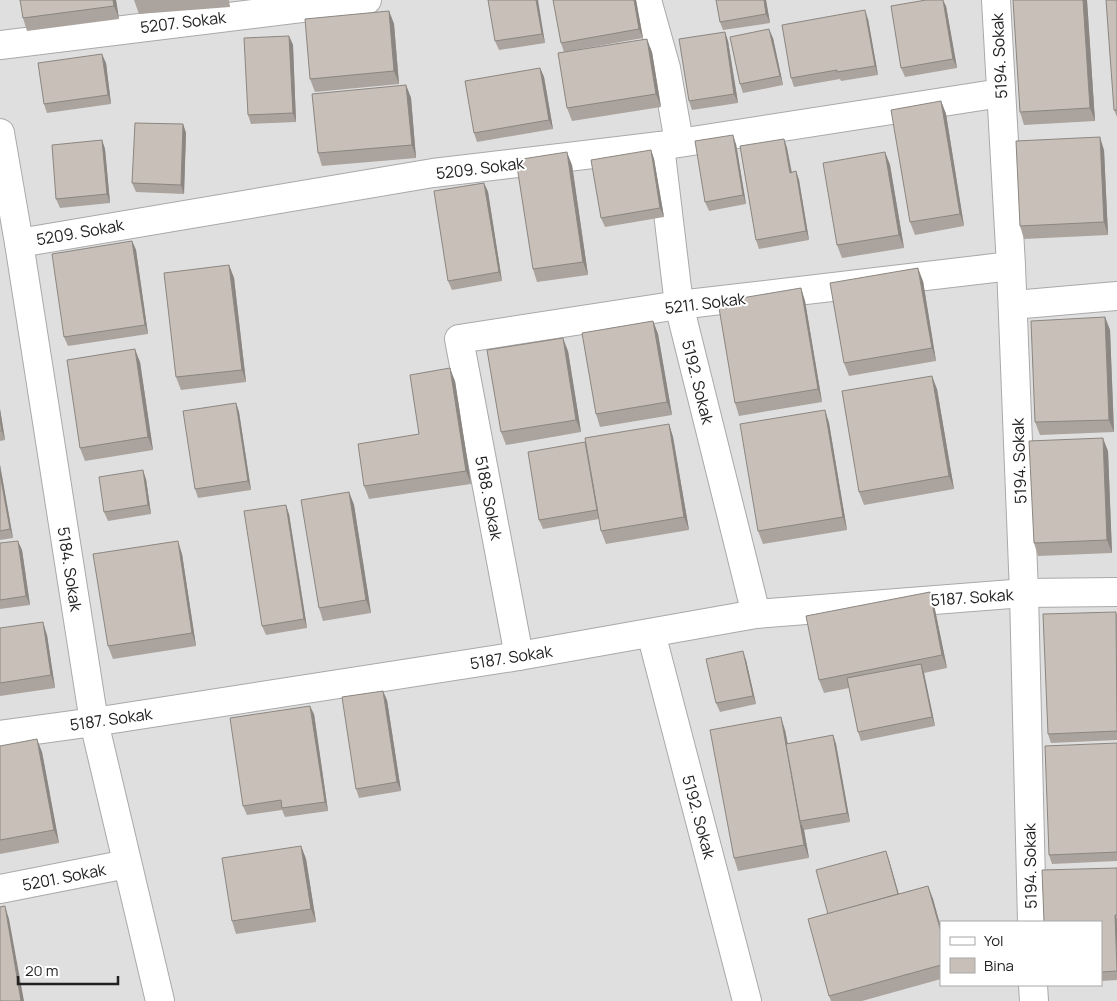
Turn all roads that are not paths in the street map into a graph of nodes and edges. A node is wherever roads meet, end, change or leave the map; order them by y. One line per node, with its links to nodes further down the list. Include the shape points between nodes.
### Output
1 (366, 0): 4 (street, 5207. Sokak)
2 (647, 0): 7 (street, 5192. Sokak, via 666,68)
3 (996, 0): 5 (street, 5194. Sokak)
4 (0, 45)
5 (1001, 93): 7 (street, 5209. Sokak); 9 (street, 5194. Sokak)
6 (0, 134): 8 (street, 5184. Sokak)
7 (670, 144): 8 (street, 5209. Sokak, via 432,173); 11 (street, 5192. Sokak)
8 (20, 243): 19 (street, 5184. Sokak)
9 (1011, 266): 11 (street, 5211. Sokak); 12 (street, 5194. Sokak)
10 (1117, 296): 12 (street)
11 (679, 305): 13 (street, 5211. Sokak); 16 (street, 5192. Sokak)
12 (1012, 305): 15 (street, 5194. Sokak)
13 (459, 339): 18 (street, 5188. Sokak)
14 (1117, 592): 15 (street, 5187. Sokak)
15 (1024, 594): 16 (street, 5187. Sokak); 23 (street, 5194. Sokak)
16 (756, 614): 17 (street, 5187. Sokak)
17 (651, 633): 18 (street, 5187. Sokak); 26 (street, 5192. Sokak)
18 (519, 656): 19 (street, 5187. Sokak)
19 (94, 722): 20 (street, 5187. Sokak); 21 (street, 5184. Sokak)
20 (0, 735)
21 (127, 864): 22 (street, 5201. Sokak); 25 (street, 5184. Sokak)
22 (0, 889)
23 (1032, 921)
24 (1033, 986): 27 (street)
25 (160, 1001)
26 (747, 1001)
27 (1034, 1001)

